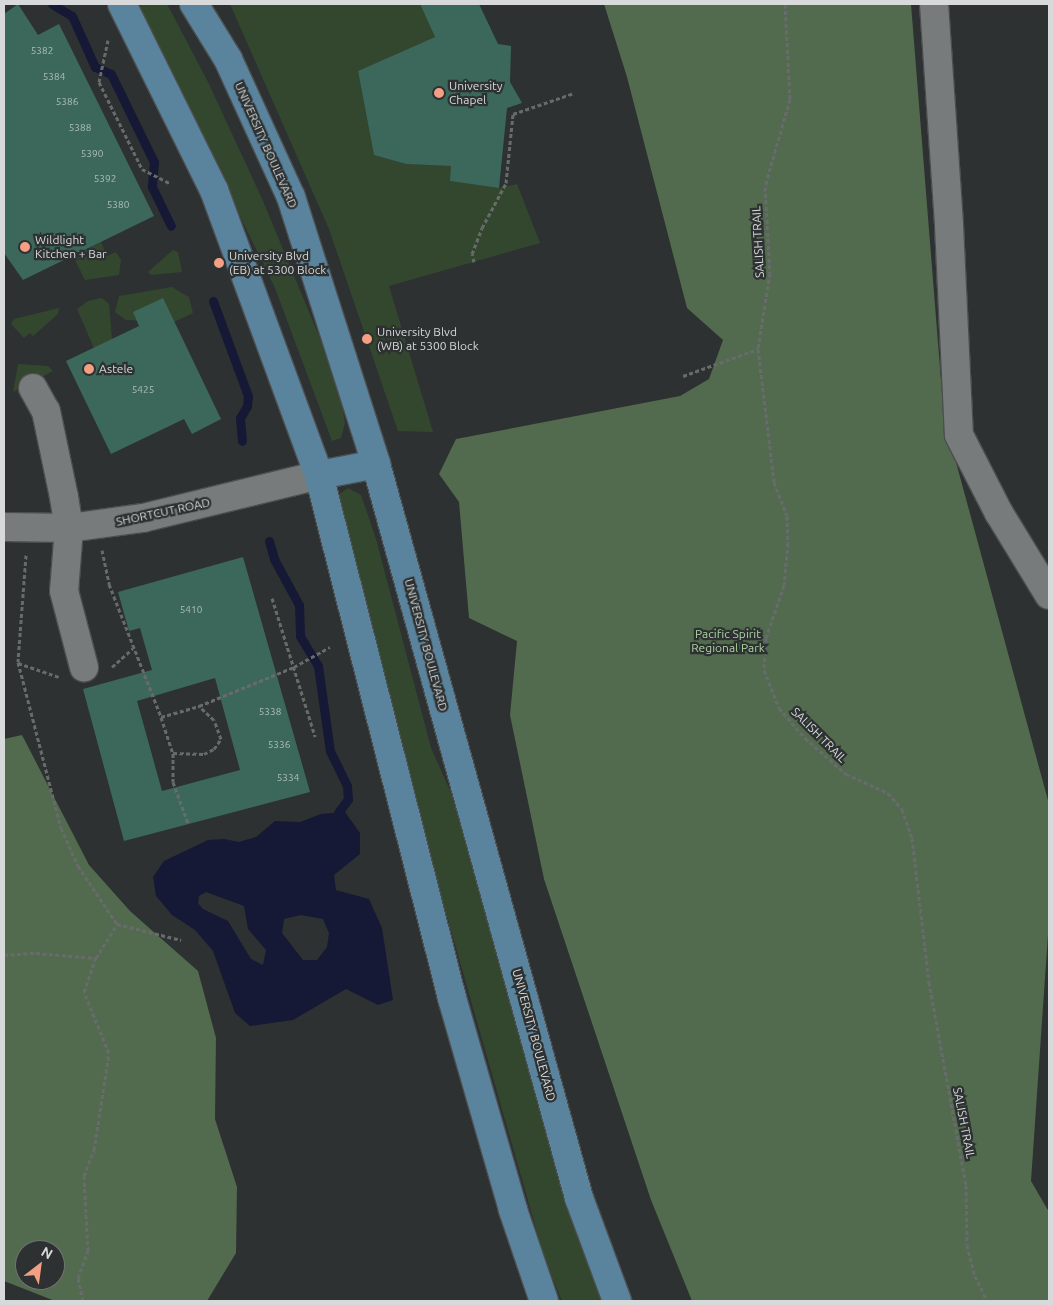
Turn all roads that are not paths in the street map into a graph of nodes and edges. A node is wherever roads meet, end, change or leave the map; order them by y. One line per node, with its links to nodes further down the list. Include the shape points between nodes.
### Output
1 (122, 4): 6 (main road, via 214,190)
2 (194, 4): 5 (main road, UNIVERSITY BOULEVARD, via 228,59 290,197)
3 (934, 4): 9 (street, via 959,435 999,513)
4 (33, 388): 8 (street, via 46,411)
5 (376, 464): 6 (main road); 12 (main road, UNIVERSITY BOULEVARD, via 579,1198)
6 (319, 475): 8 (street, SHORTCUT ROAD, via 143,518); 11 (main road, via 455,1007 513,1210)
7 (16, 528): 8 (street, SHORTCUT ROAD)
8 (69, 528): 10 (street, via 64,591)
9 (1049, 595)
10 (84, 667)
11 (544, 1301)
12 (617, 1301)

